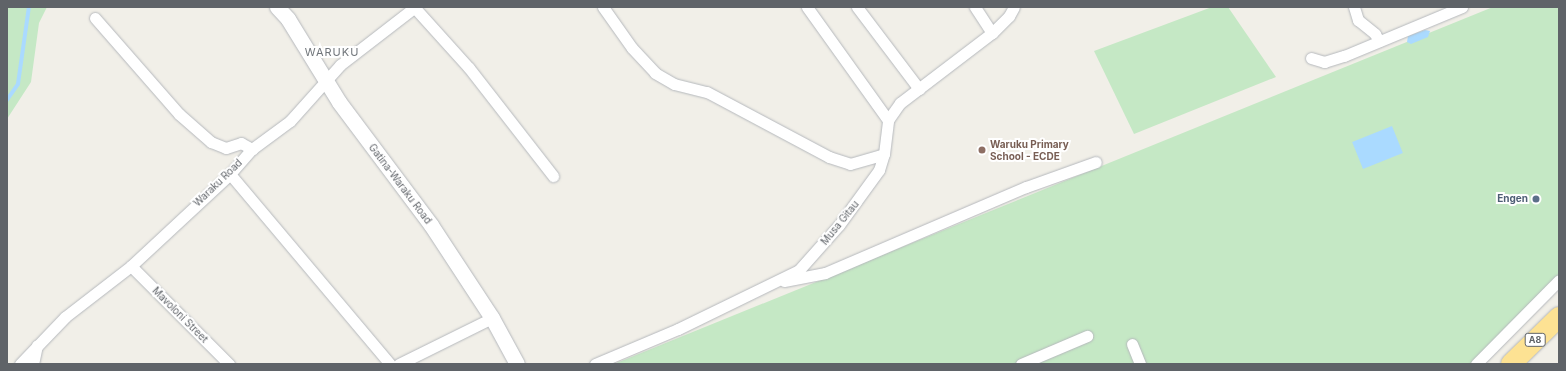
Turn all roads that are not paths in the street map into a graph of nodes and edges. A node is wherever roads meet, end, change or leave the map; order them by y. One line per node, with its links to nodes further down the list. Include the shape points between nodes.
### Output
1 (277, 7): 14 (street, Gatina-Waraku Road, via 288,19)
2 (414, 7): 14 (street, Waraku Road, via 340,65); 21 (street, via 468,68)
3 (603, 7): 18 (street, via 632,48 655,73 674,84 707,92 829,157 850,164)
4 (807, 7): 16 (street)
5 (858, 7): 15 (street)
6 (975, 7): 11 (street)
7 (1014, 7): 11 (street, Musa Gitau)
8 (1354, 7): 12 (street, via 1358,20 1375,34)
9 (1462, 7): 12 (street)
10 (95, 18): 17 (street, via 170,104 211,142 226,148 241,143)
11 (992, 33): 15 (street, Musa Gitau)
12 (1379, 41): 13 (street, via 1324,62)
13 (1311, 58)
14 (328, 81): 17 (street, Waraku Road, via 290,121); 26 (street, Gatina-Waraku Road, via 339,102 431,225)
15 (919, 89): 16 (street, Musa Gitau, via 900,103)
16 (888, 120): 18 (street, Musa Gitau)
17 (252, 149): 20 (street, Waraku Road)
18 (884, 154): 24 (street, Musa Gitau, via 879,170 864,193 826,241 799,270)
19 (1096, 162): 24 (street, via 1026,187 906,241 825,273)
20 (230, 174): 22 (street, Waraku Road); 33 (street)
21 (553, 176)
22 (131, 266): 28 (street, Waraku Road, via 65,317); 32 (street, Mavoloni Street)
23 (1559, 280): 39 (street)
24 (776, 283): 36 (street, Musa Gitau)
25 (1559, 317): 40 (highway, A8)
26 (492, 318): 34 (street); 35 (street, Gatina-Waraku Road)
27 (1087, 336): 37 (street)
28 (38, 343): 30 (street, Waraku Road); 31 (street)
29 (1132, 344): 38 (street)
30 (20, 364)
31 (33, 364)
32 (229, 364)
33 (390, 364)
34 (399, 364)
35 (517, 364)
36 (595, 364)
37 (1022, 364)
38 (1140, 364)
39 (1476, 364)
40 (1510, 364)

